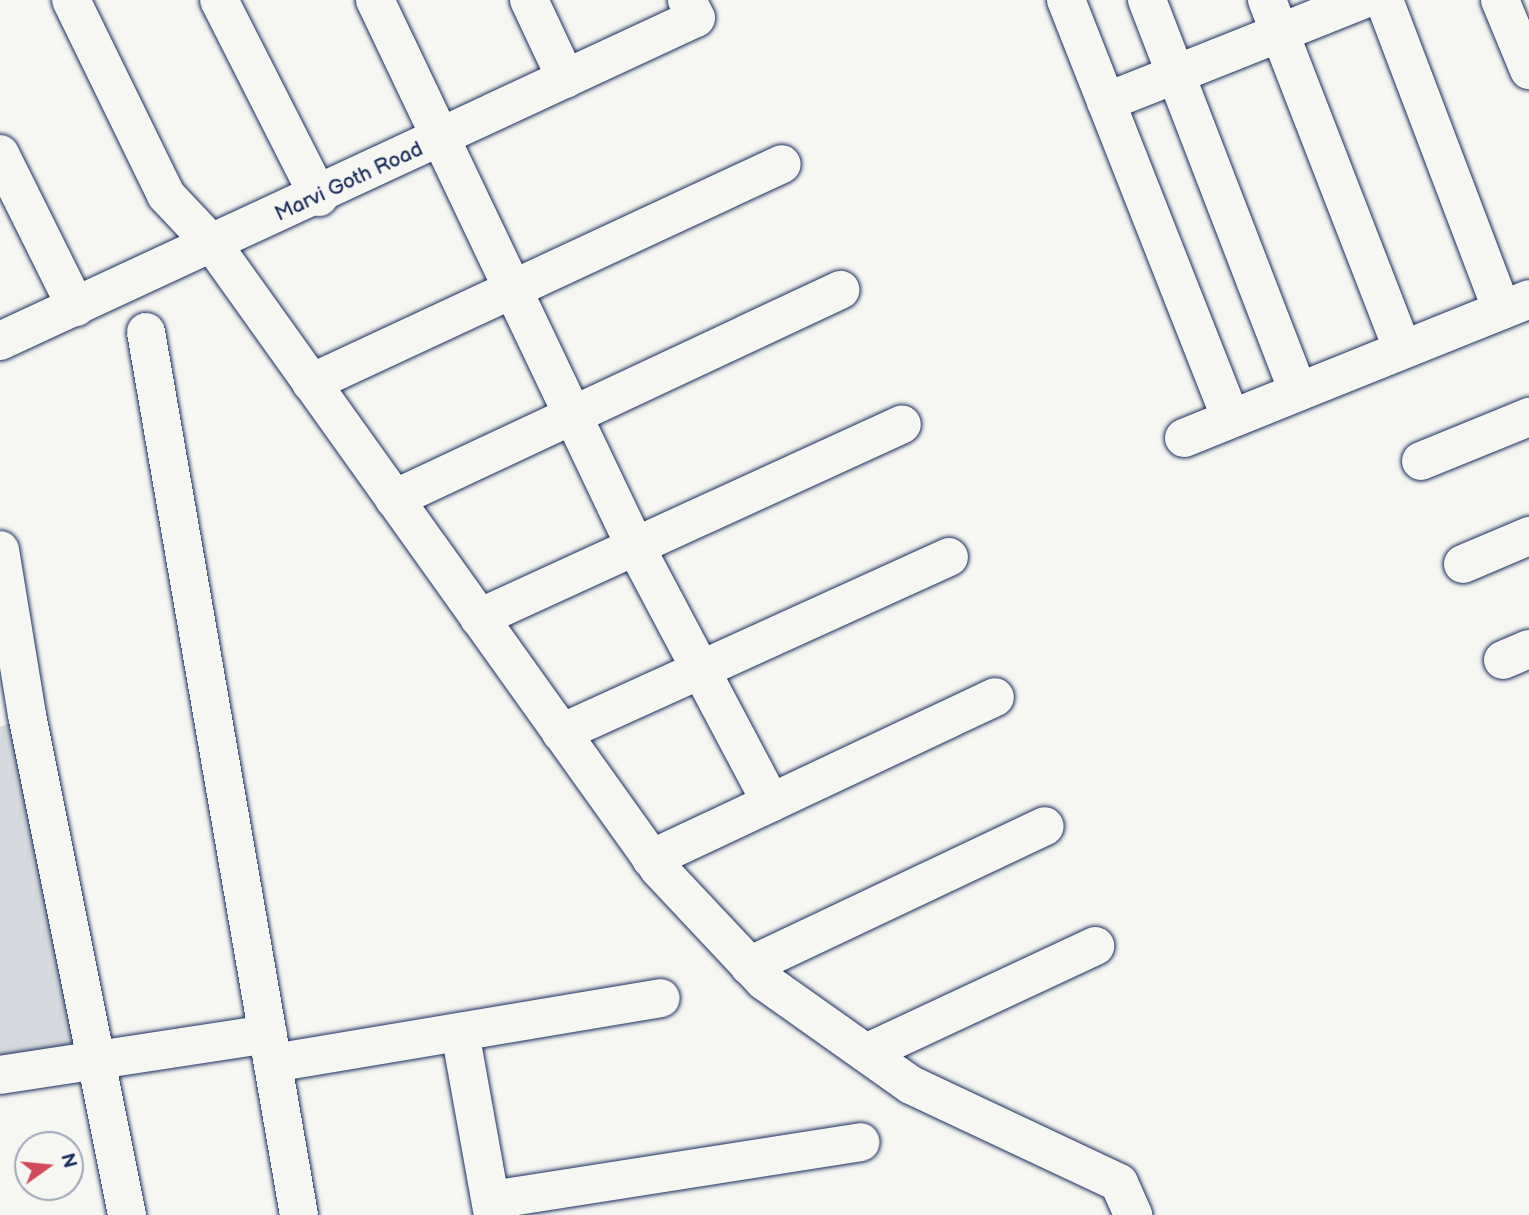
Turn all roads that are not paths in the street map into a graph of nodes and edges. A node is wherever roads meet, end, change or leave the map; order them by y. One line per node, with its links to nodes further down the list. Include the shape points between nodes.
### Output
1 (71, 0): 21 (street, via 166,195)
2 (219, 0): 20 (street)
3 (374, 0): 17 (street)
4 (529, 0): 15 (street)
5 (1066, 0): 16 (street)
6 (1147, 0): 14 (street)
7 (1266, 0): 12 (street)
8 (1362, 0): 12 (street)
9 (1384, 0): 24 (street)
10 (1500, 0): 13 (street)
11 (691, 9): 15 (street, Marvi Goth Road)
12 (1281, 36): 14 (street); 28 (street)
13 (1529, 70)
14 (1178, 77): 16 (street); 30 (street)
15 (566, 79): 17 (street, Marvi Goth Road)
16 (1106, 102): 33 (street)
17 (441, 139): 20 (street, Marvi Goth Road); 22 (street)
18 (0, 154): 25 (street)
19 (782, 164): 22 (street)
20 (319, 197): 21 (street, Marvi Goth Road)
21 (214, 246): 25 (street, Marvi Goth Road); 29 (street)
22 (515, 288): 29 (street); 31 (street)
23 (841, 290): 31 (street)
24 (1516, 304): 28 (street)
25 (76, 307): 27 (street, Marvi Goth Road)
26 (146, 332): 55 (street)
27 (0, 341)
28 (1403, 349): 30 (street)
29 (311, 383): 37 (street)
30 (1298, 392): 33 (street)
31 (576, 414): 37 (street); 39 (street)
32 (1529, 417): 36 (street)
33 (1231, 418): 35 (street)
34 (902, 424): 39 (street)
35 (1184, 438)
36 (1420, 461)
37 (394, 499): 43 (street)
38 (1529, 536): 42 (street)
39 (633, 542): 43 (street); 44 (street)
40 (0, 550): 46 (street)
41 (949, 557): 44 (street)
42 (1463, 565)
43 (479, 618): 47 (street)
44 (697, 672): 47 (street); 48 (street)
45 (995, 697): 48 (street)
46 (13, 721): 57 (street)
47 (561, 733): 50 (street)
48 (771, 803): 50 (street)
49 (1045, 826): 52 (street)
50 (651, 859): 52 (street)
51 (1095, 946): 56 (street)
52 (750, 966): 56 (street)
53 (661, 998): 54 (street)
54 (460, 1032): 55 (street); 60 (street)
55 (270, 1049): 57 (street); 62 (street)
56 (866, 1053): 63 (street, via 911,1085 1119,1183)
57 (98, 1060): 58 (street); 61 (street)
58 (0, 1075)
59 (860, 1142): 60 (street)
60 (492, 1208)
61 (127, 1215)
62 (299, 1215)
63 (1133, 1215)

